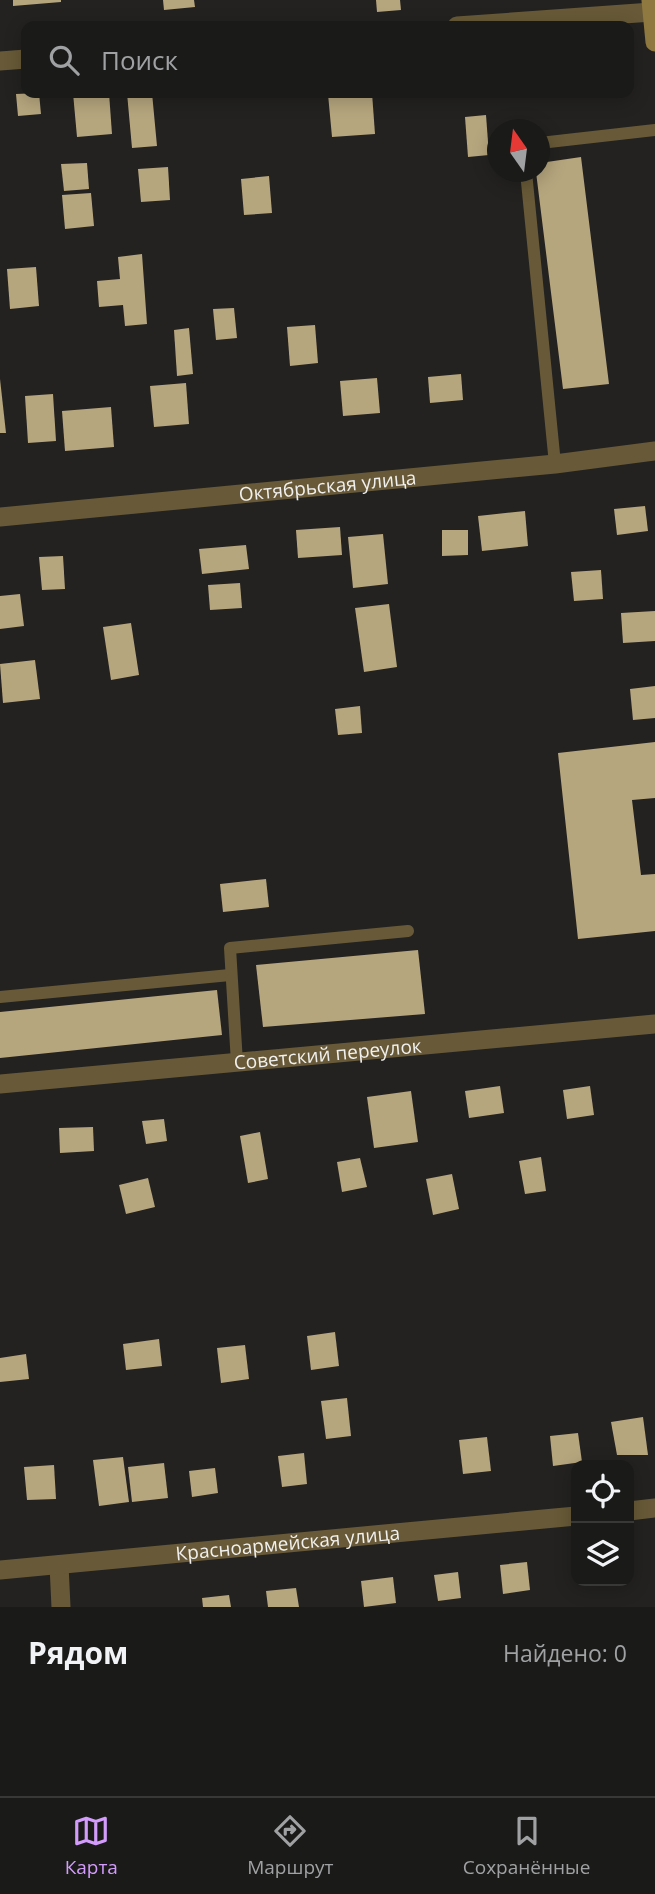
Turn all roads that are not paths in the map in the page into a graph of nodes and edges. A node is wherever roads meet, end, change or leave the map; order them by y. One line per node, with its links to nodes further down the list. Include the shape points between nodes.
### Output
1 (651, 6): 2 (street); 3 (main road)
2 (506, 21)
3 (655, 42)
4 (21, 59): 5 (street)
5 (0, 61)
6 (655, 130): 7 (lane)
7 (550, 142)
8 (527, 182): 10 (lane)
9 (655, 451): 10 (street, Октябрьская улица)
10 (555, 464): 11 (street, Октябрьская улица)
11 (0, 517)
12 (408, 932): 13 (lane, via 230,948)
13 (230, 975): 14 (lane); 16 (lane)
14 (0, 997)
15 (655, 1024): 16 (street, Советский переулок)
16 (237, 1062): 17 (street, Советский переулок)
17 (0, 1084)
18 (655, 1508): 19 (street)
19 (634, 1510)
20 (571, 1516): 21 (street, Красноармейская улица)
21 (59, 1565): 22 (street, Красноармейская улица); 23 (street)
22 (0, 1570)
23 (61, 1607)

